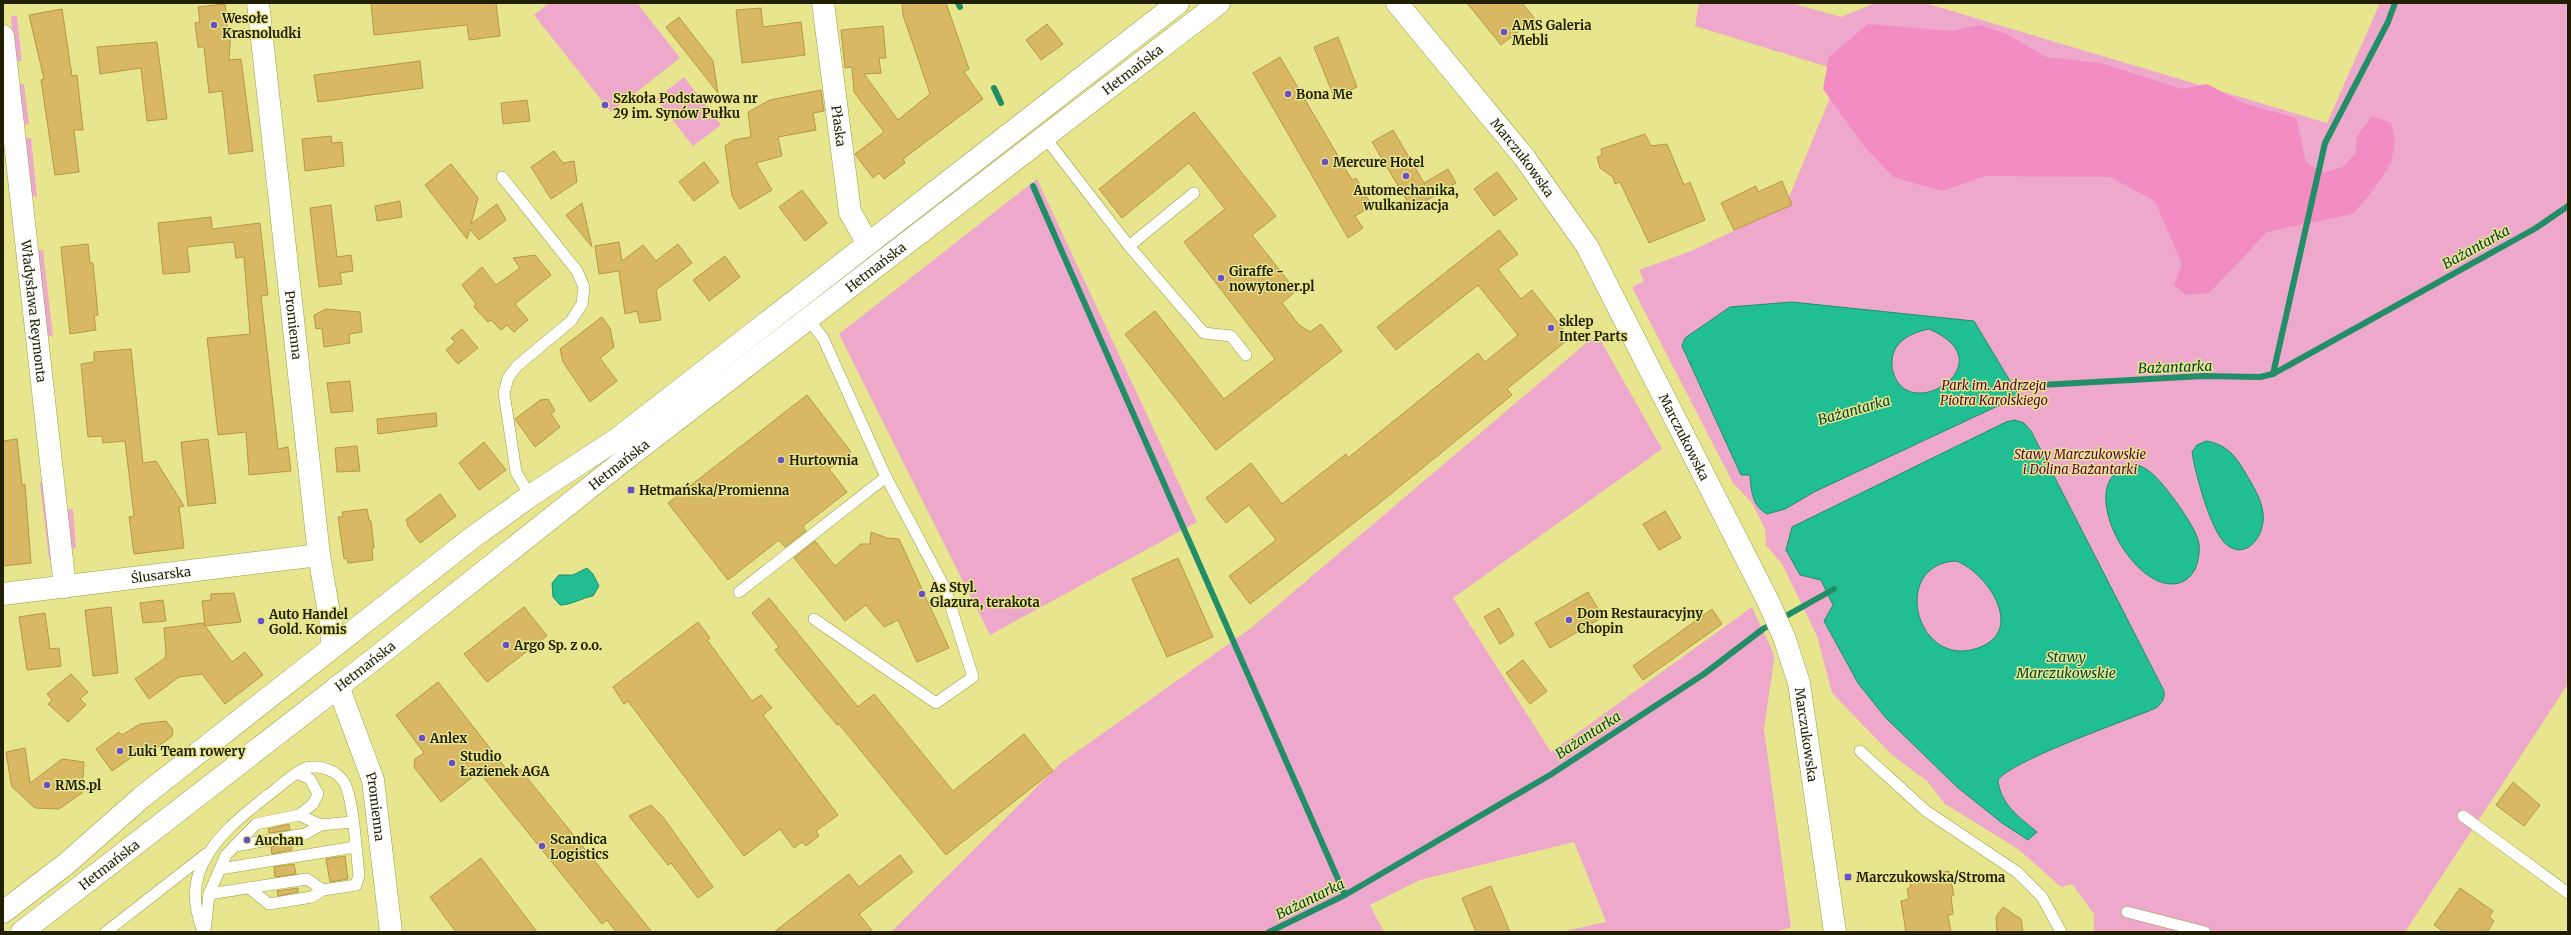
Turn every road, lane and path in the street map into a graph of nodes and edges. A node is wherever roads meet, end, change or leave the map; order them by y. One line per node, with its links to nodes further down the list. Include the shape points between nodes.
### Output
1 (258, 3): 16 (main road, Promienna)
2 (822, 3): 10 (main road, Płaska, via 850,212)
3 (1178, 3): 10 (main road, Hetmańska)
4 (1219, 3): 7 (main road, Hetmańska)
5 (1397, 3): 47 (main road, Marczukowska, via 1524,157 1587,246 1768,601 1784,637 1802,698)
6 (3, 36): 18 (main road, Władysława Reymonta)
7 (1044, 136): 11 (lane); 12 (main road, Hetmańska)
8 (502, 177): 15 (lane, via 577,271 584,287 582,304 571,321 517,366 508,378 504,393 516,472)
9 (1194, 193): 11 (lane)
10 (868, 244): 15 (main road, Hetmańska, via 617,439)
11 (1129, 246): 13 (lane, via 1204,334 1231,336)
12 (808, 319): 14 (lane, via 823,338); 21 (main road, Hetmańska, via 622,461)
13 (1246, 355)
14 (886, 477): 19 (lane); 22 (lane, via 945,588 973,677 936,703)
15 (530, 496): 17 (main road, Hetmańska)
16 (319, 555): 18 (main road, Ślusarska); 23 (main road, Promienna, via 331,625)
17 (416, 582): 21 (main road, via 415,589 420,600 430,606); 23 (main road, Hetmańska)
18 (65, 587): 20 (main road, Ślusarska)
19 (739, 592)
20 (3, 594)
21 (442, 605): 24 (main road, Hetmańska)
22 (814, 619)
23 (332, 647): 24 (main road, Promienna); 25 (main road, Hetmańska)
24 (338, 686): 26 (main road, Hetmańska); 46 (main road, Promienna, via 373,780)
25 (245, 716): 26 (main road, via 253,716 266,725); 41 (main road, Hetmańska, via 142,797 66,864)
26 (267, 741): 43 (main road, Hetmańska)
27 (1860, 751): 48 (lane, via 1926,811 2017,872 2042,897)
28 (297, 773): 29 (lane, via 310,779 318,794 312,804); 31 (lane, via 316,767 336,774 348,790); 35 (lane, via 238,818)
29 (299, 815): 32 (lane); 33 (lane, via 256,824)
30 (2462, 816): 39 (lane)
31 (352, 822): 32 (lane); 34 (lane)
32 (321, 825): 33 (lane, via 306,834)
33 (235, 846): 36 (lane, via 226,855)
34 (354, 846): 36 (lane); 38 (lane, via 359,875 356,885)
35 (210, 852): 44 (lane); 45 (lane, via 199,872 194,892 196,912)
36 (220, 869): 40 (lane)
37 (249, 888): 38 (lane, via 307,880); 38 (lane, via 270,904 312,898); 40 (lane)
38 (323, 890)
39 (2568, 893)
40 (209, 894): 45 (lane)
41 (3, 912)
42 (2127, 912): 49 (lane)
43 (22, 932)
44 (106, 932)
45 (204, 932)
46 (391, 932)
47 (1835, 932)
48 (2061, 932)
49 (2205, 932)

